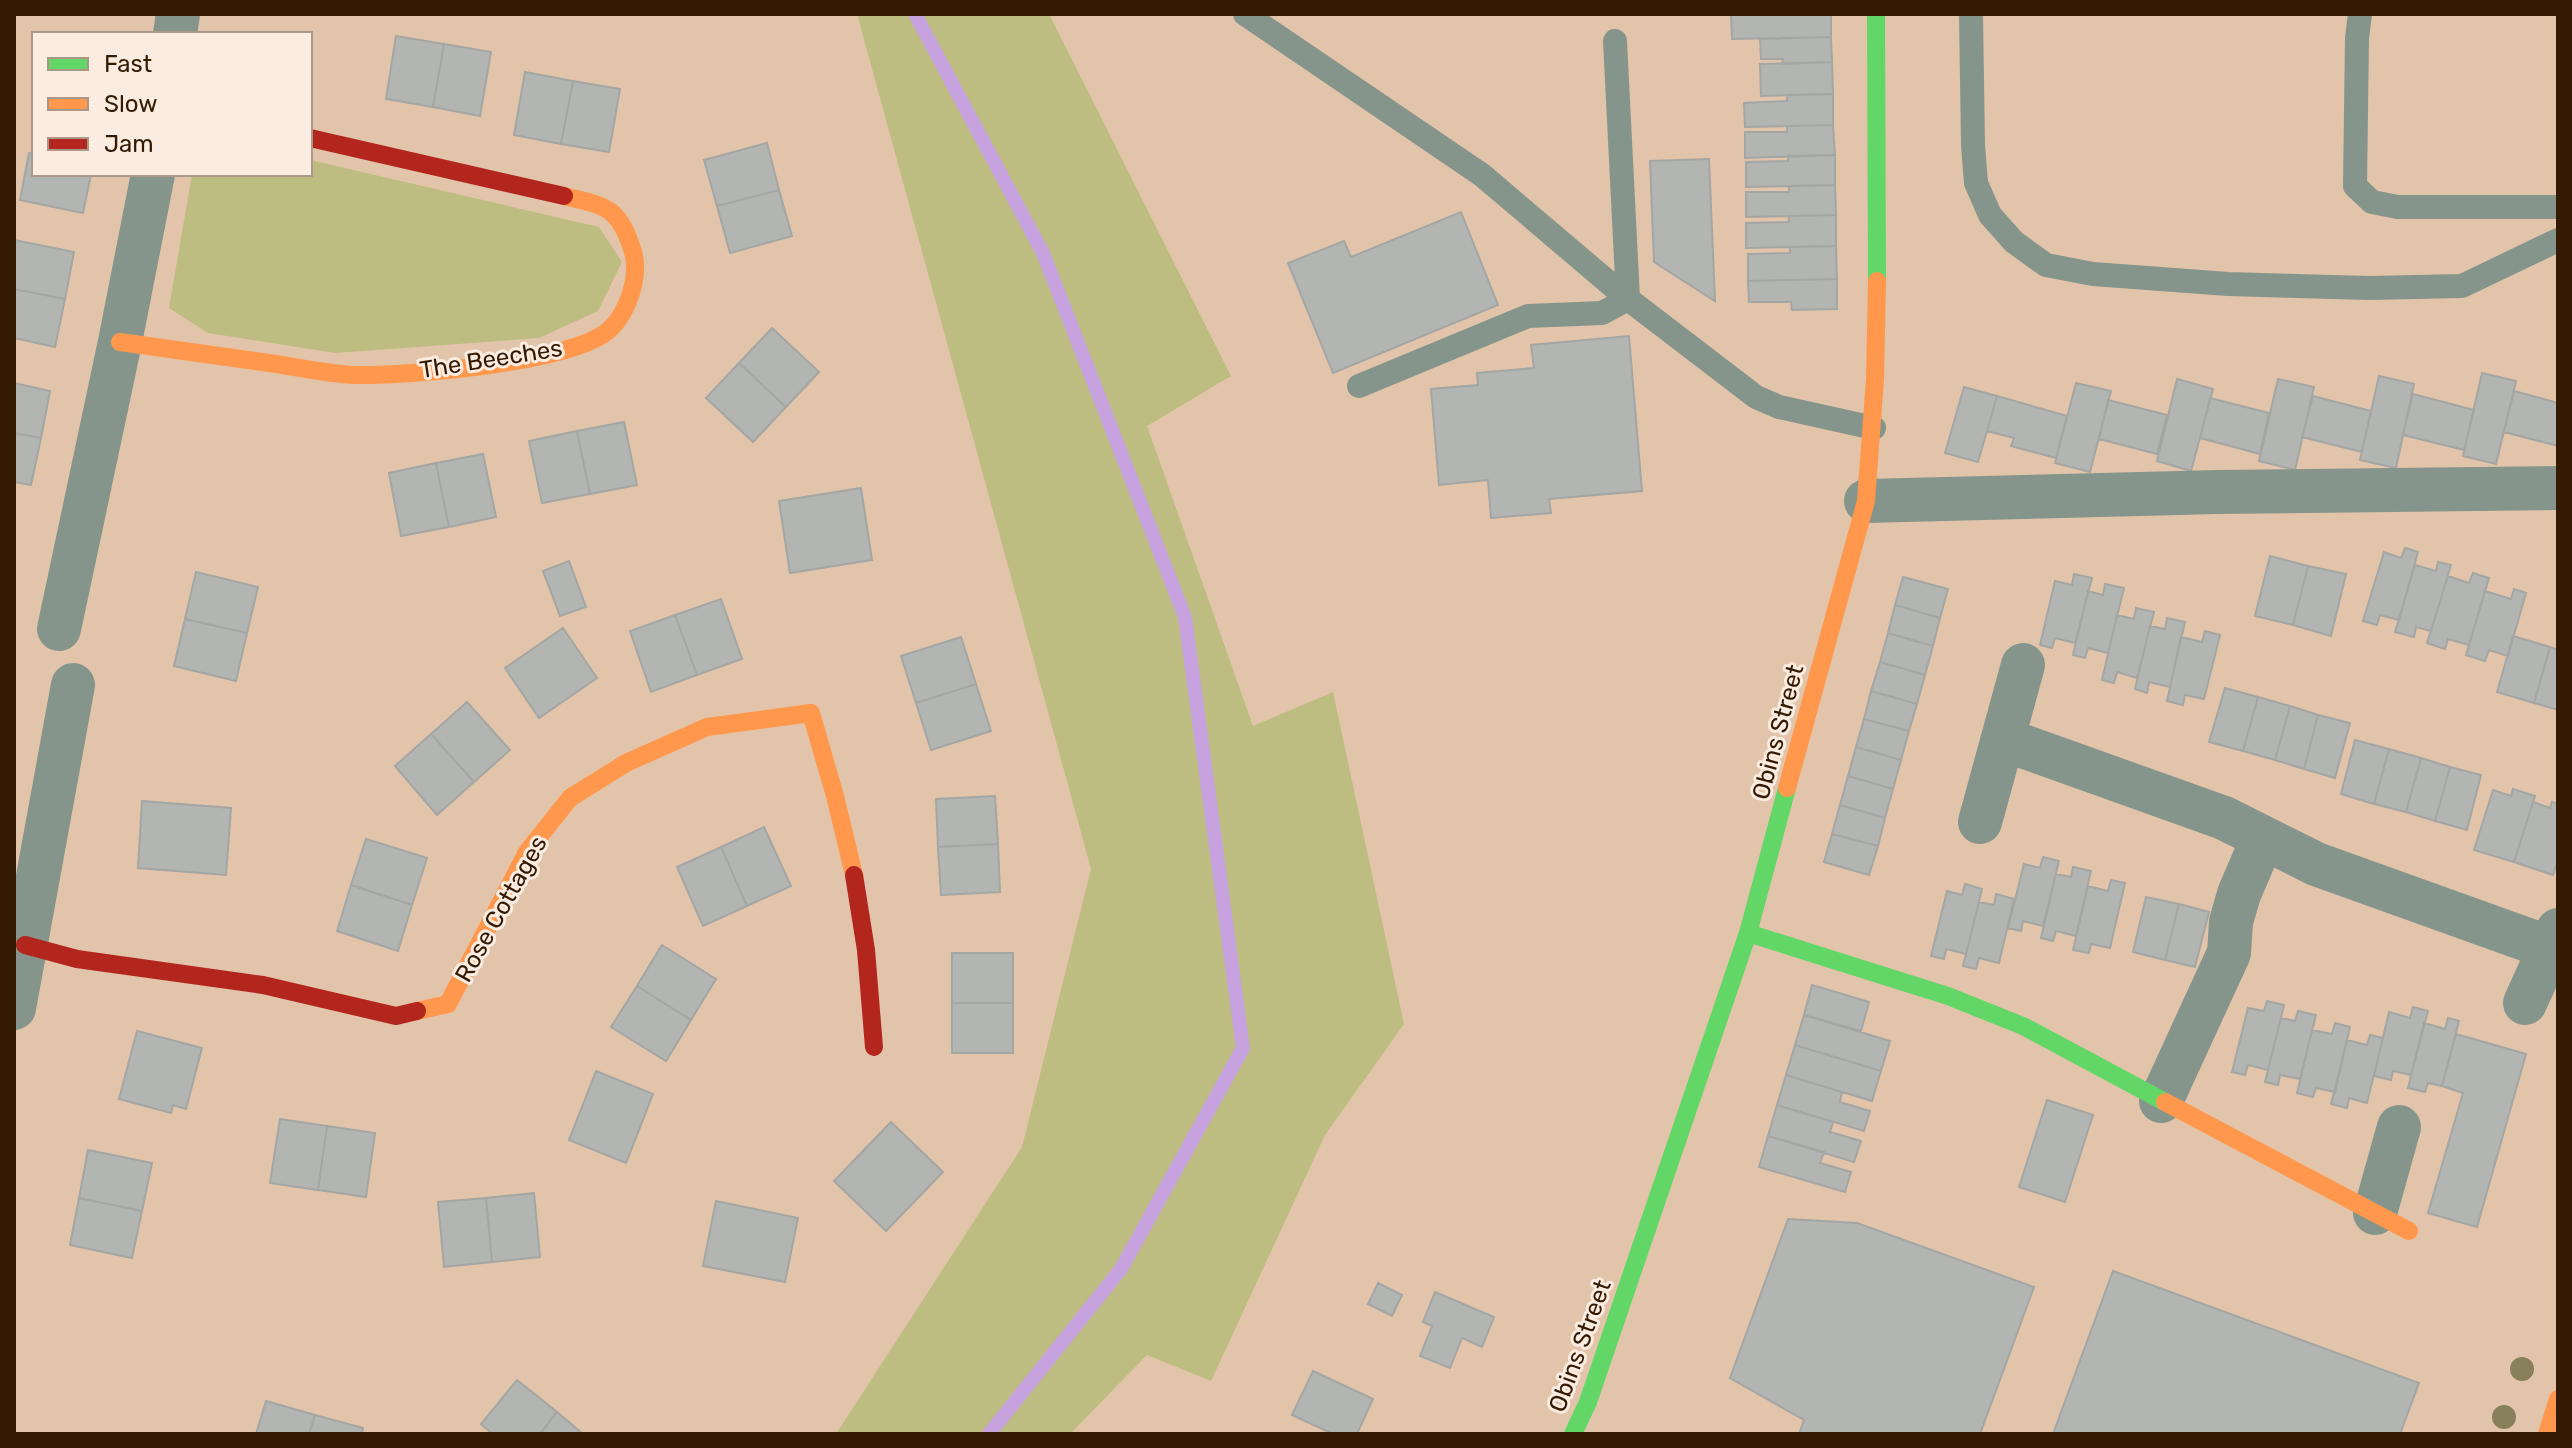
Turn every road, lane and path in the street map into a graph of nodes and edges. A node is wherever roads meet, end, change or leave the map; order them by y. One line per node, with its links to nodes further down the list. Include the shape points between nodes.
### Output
1 (1245, 14): 10 (lane, via 1482,175)
2 (1876, 14): 13 (street, Obins Street)
3 (1971, 14): 9 (lane, via 1976,183 1990,215 2014,242 2046,265 2093,274 2228,284 2462,286)
4 (2360, 14): 8 (lane, via 2355,186 2372,202 2398,207)
5 (1615, 41): 10 (lane)
6 (312, 138): 11 (street, The Beeches, via 600,204 624,224 635,259 622,314 608,331 563,352 465,368 354,375)
7 (153, 176): 11 (street)
8 (2558, 207)
9 (2558, 240)
10 (1628, 299): 12 (lane, via 1602,313 1528,316); 13 (lane, via 1756,397)
11 (120, 342): 16 (street)
12 (1359, 386)
13 (1874, 428): 15 (street, Obins Street)
14 (2558, 488): 15 (street)
15 (1866, 501): 22 (street, Obins Street)
16 (59, 629)
17 (2023, 665): 19 (street)
18 (73, 685): 24 (street)
19 (2003, 739): 20 (street); 21 (street, via 2224,818)
20 (1980, 822)
21 (2263, 838): 23 (street, via 2316,864); 28 (street, via 2239,894 2229,953)
22 (1748, 933): 28 (street, via 1948,996 2023,1026); 32 (street, Obins Street)
23 (2554, 939): 25 (street)
24 (25, 945): 26 (street); 27 (street, Rose Cottages, via 77,959 263,985 396,1016 448,1004 527,852 570,798 626,763 707,727 811,713 836,791 854,882)
25 (2525, 1003)
26 (14, 1008)
27 (874, 1047)
28 (2161, 1101): 30 (street)
29 (2399, 1127): 30 (street)
30 (2392, 1222)
31 (2558, 1399): 33 (street)
32 (1573, 1434)
33 (2547, 1434)

